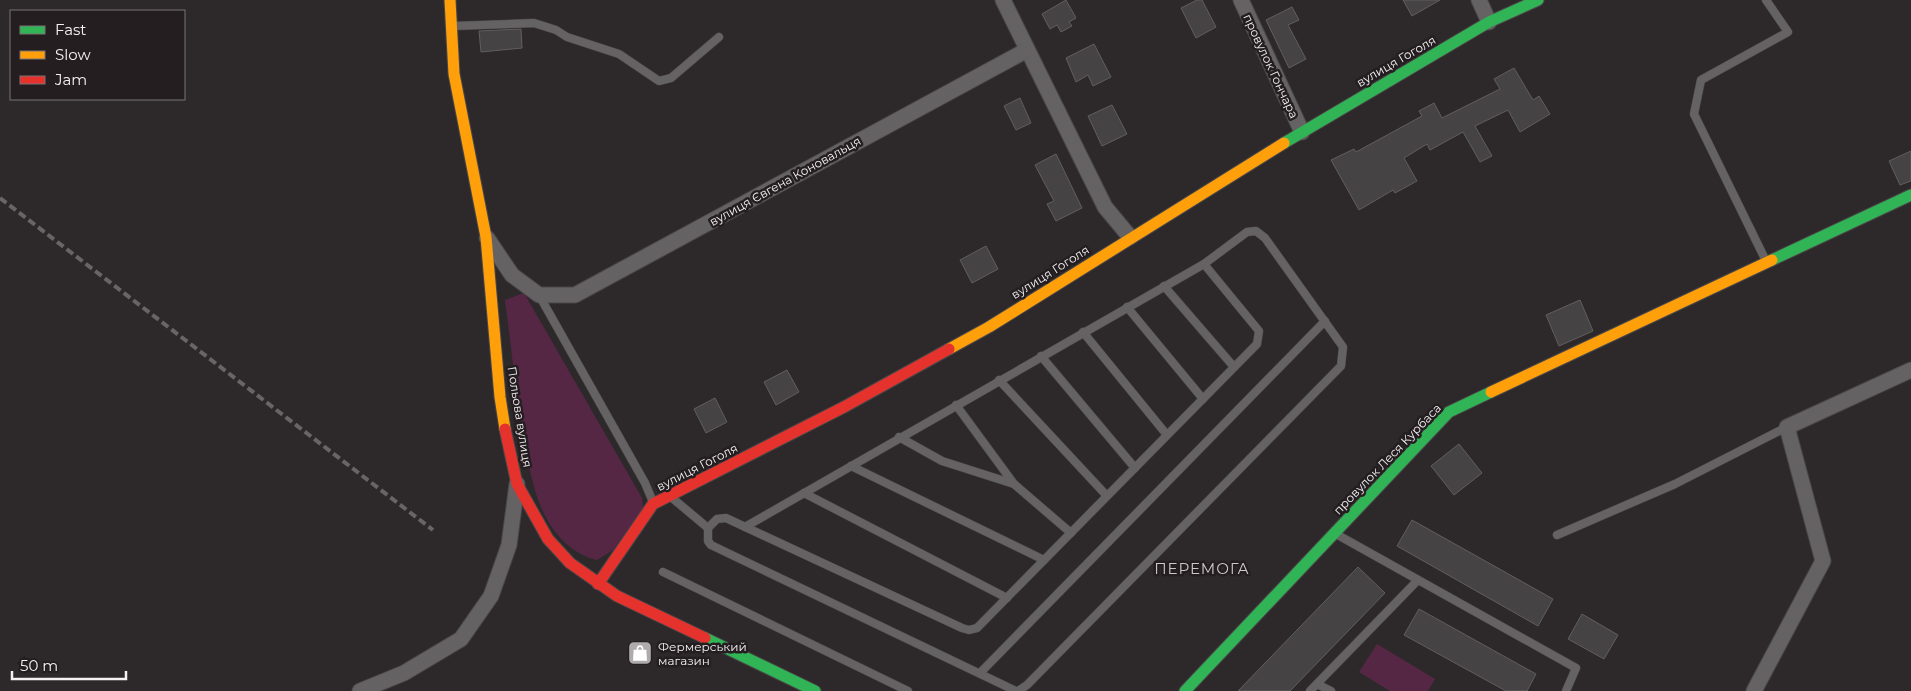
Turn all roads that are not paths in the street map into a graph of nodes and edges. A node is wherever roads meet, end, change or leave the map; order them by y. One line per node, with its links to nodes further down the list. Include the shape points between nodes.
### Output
1 (450, 0): 8 (street, Польова вулиця)
2 (1003, 0): 10 (street)
3 (1241, 0): 11 (street, провулок Гончара)
4 (1479, 0): 7 (street)
5 (1538, 0): 7 (street, вулиця Гоголя)
6 (1766, 0): 15 (lane, via 1788,32 1701,80 1694,114)
7 (1489, 22): 11 (street, вулиця Гоголя)
8 (451, 26): 9 (lane, via 534,23 618,54 659,81 671,78); 14 (street, Польова вулиця, via 454,74)
9 (719, 37)
10 (1027, 50): 13 (street, via 1105,207); 18 (street, вулиця Євгена Коновальця, via 575,295)
11 (1302, 132): 13 (street, вулиця Гоголя)
12 (1911, 195): 15 (street, провулок Леся Курбаса)
13 (1130, 237): 36 (street, вулиця Гоголя, via 989,327 844,407)
14 (486, 238): 18 (street, via 512,275); 33 (street, Польова вулиця, via 500,397)
15 (1767, 263): 42 (street, провулок Леся Курбаса, via 1449,412)
16 (1204, 264): 17 (lane); 20 (lane, via 1247,232 1256,232 1265,238); 23 (lane, via 1259,332 1257,344)
17 (1164, 286): 19 (lane); 23 (lane)
18 (539, 296): 38 (lane, via 645,483)
19 (1127, 307): 21 (lane); 26 (lane)
20 (1324, 321): 49 (lane); 54 (lane, via 1343,347 1341,366 1027,686)
21 (1083, 332): 22 (lane); 29 (lane)
22 (1041, 356): 25 (lane); 32 (lane)
23 (1234, 367): 26 (lane)
24 (1911, 370): 28 (street)
25 (999, 380): 27 (lane); 37 (lane)
26 (1203, 398): 29 (lane)
27 (956, 405): 30 (lane); 34 (lane)
28 (1787, 427): 43 (lane, via 1675,484); 59 (street, via 1823,561)
29 (1167, 435): 32 (lane)
30 (899, 437): 31 (lane); 34 (lane, via 942,461)
31 (851, 466): 35 (lane); 44 (lane)
32 (1135, 468): 37 (lane)
33 (517, 484): 47 (street, Польова вулиця, via 548,539 570,563); 51 (street, via 509,544 491,596 461,639 404,674)
34 (1014, 484): 41 (lane)
35 (804, 493): 39 (lane); 48 (lane)
36 (670, 496): 38 (street, вулиця Гоголя); 40 (lane)
37 (1107, 496): 41 (lane)
38 (653, 504): 47 (street, вулиця Гоголя)
39 (745, 527): 40 (lane, via 726,518 717,519); 48 (lane, via 969,630 977,628)
40 (708, 528): 49 (lane, via 711,545)
41 (1071, 533): 44 (lane)
42 (1335, 533): 46 (lane); 55 (street, провулок Леся Курбаса)
43 (1557, 535)
44 (1044, 560): 48 (lane)
45 (663, 572): 53 (lane)
46 (1418, 580): 50 (lane); 58 (lane, via 1576,668)
47 (598, 584): 52 (street, Польова вулиця)
48 (1007, 598)
49 (980, 673): 54 (lane)
50 (1316, 684): 56 (lane); 57 (lane)
51 (360, 691)
52 (816, 691)
53 (908, 691)
54 (1017, 691)
55 (1185, 691)
56 (1310, 691)
57 (1331, 691)
58 (1566, 691)
59 (1754, 691)

